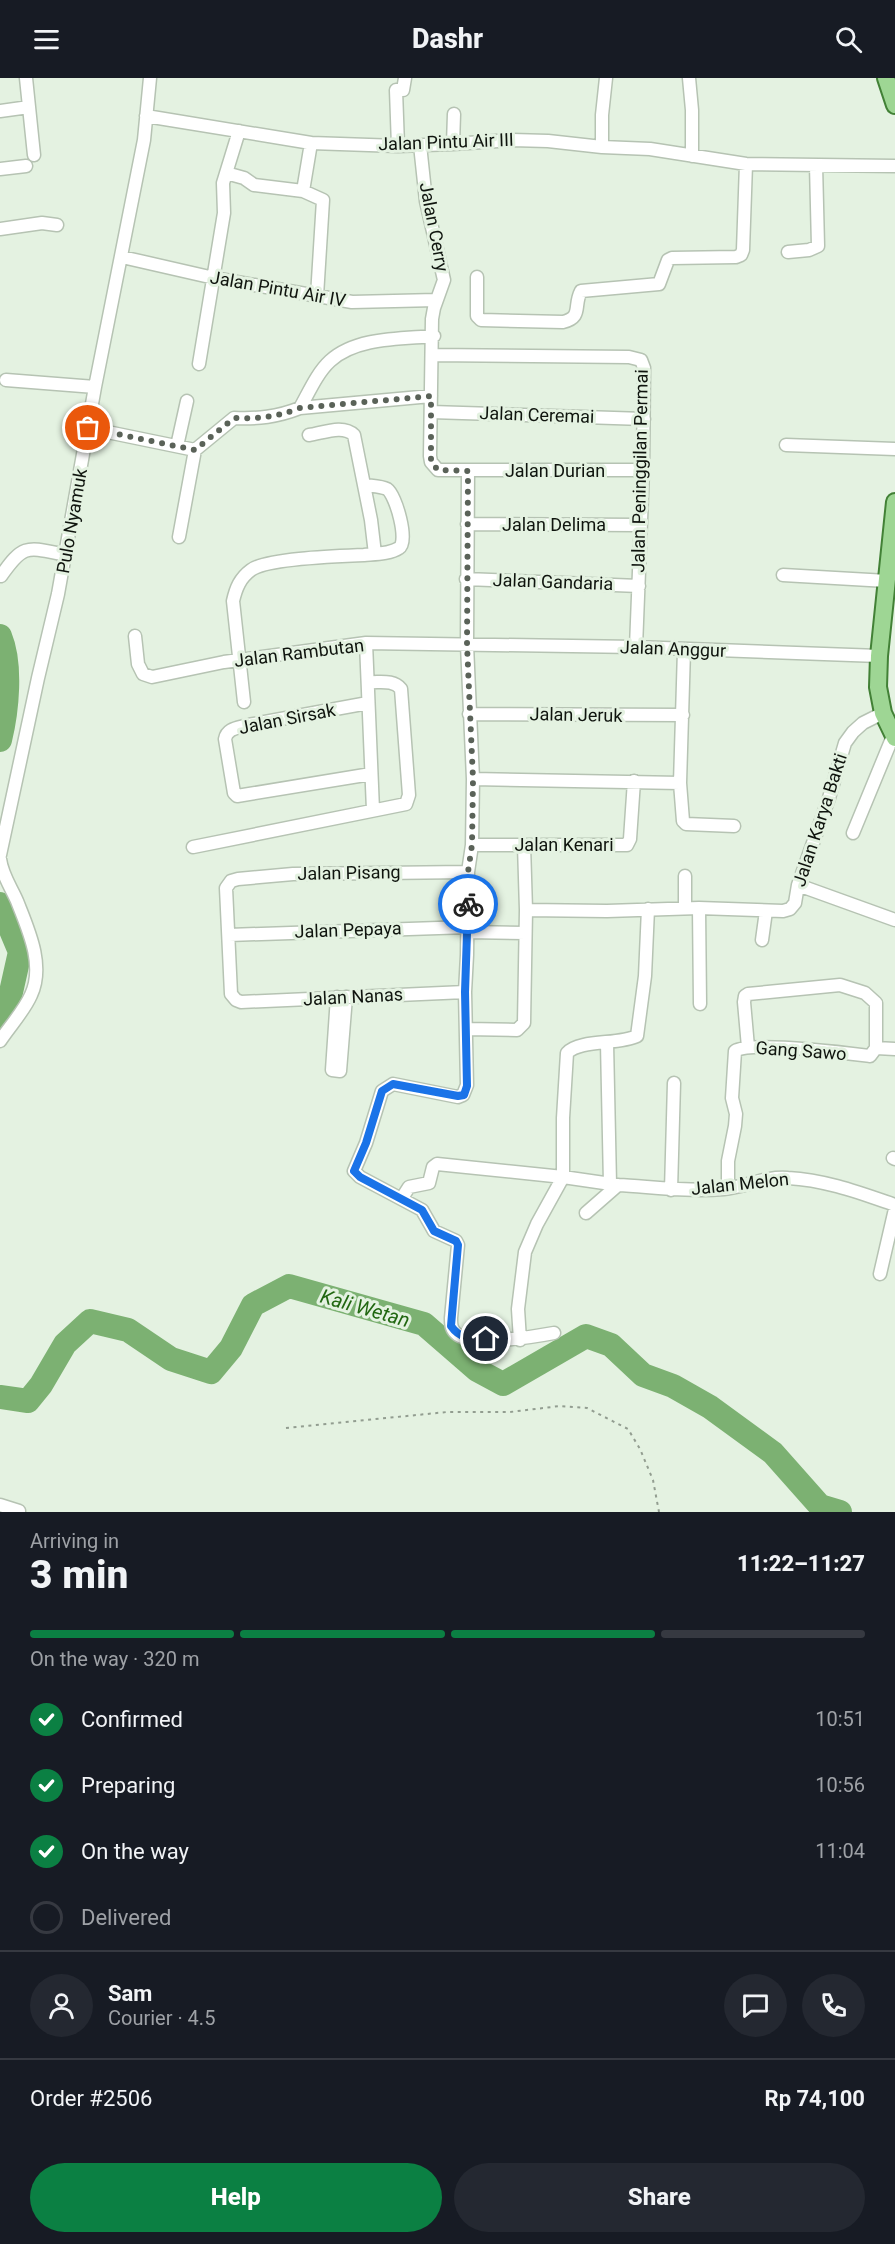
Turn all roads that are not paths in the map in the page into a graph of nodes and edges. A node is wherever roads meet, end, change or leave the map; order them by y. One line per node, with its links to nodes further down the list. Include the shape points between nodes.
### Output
1 (26, 78): 8 (street)
2 (150, 78): 11 (street, Pulo Nyamuk)
3 (405, 78): 16 (street, via 403,90 396,90)
4 (606, 78): 17 (street)
5 (689, 78): 19 (street)
6 (886, 78): 7 (main road)
7 (895, 105)
8 (29, 107): 9 (street); 18 (street)
9 (0, 111)
10 (454, 114): 14 (street)
11 (146, 116): 12 (street, Jalan Pintu Air III); 30 (street, Pulo Nyamuk)
12 (240, 130): 13 (street, Jalan Pintu Air III); 25 (street)
13 (311, 143): 16 (street, Jalan Pintu Air III); 26 (street)
14 (453, 144): 15 (street, Jalan Pintu Air III); 17 (street, Jalan Pintu Air III, via 512,140)
15 (420, 145): 16 (street, Jalan Pintu Air III); 34 (street, Jalan Cerry, via 426,201 444,280)
16 (398, 146)
17 (602, 147): 19 (street, Jalan Pintu Air III)
18 (34, 155)
19 (692, 156): 20 (street, Jalan Pintu Air III)
20 (746, 164): 21 (street, Jalan Pintu Air III); 31 (street, via 741,255 672,258 659,284 581,291 576,315 563,322 481,320 477,316)
21 (816, 165): 23 (street, Jalan Pintu Air III); 29 (street, via 818,246)
22 (27, 166): 24 (street)
23 (895, 166)
24 (0, 169)
25 (226, 173): 26 (street, via 254,185); 32 (street)
26 (303, 191): 33 (street, via 323,200)
27 (57, 225): 28 (street)
28 (0, 228)
29 (788, 252)
30 (122, 257): 32 (street, Jalan Pintu Air IV); 39 (street, Pulo Nyamuk)
31 (477, 277)
32 (214, 278): 33 (street, Jalan Pintu Air IV); 37 (street)
33 (317, 296): 34 (street, Jalan Pintu Air IV, via 352,302)
34 (435, 304): 35 (street, Jalan Cerry)
35 (434, 336): 36 (street, Jalan Cerry); 42 (street, via 375,342 345,350 331,360)
36 (432, 355): 40 (street, Jalan Cerry); 44 (street, Jalan Peninggilan Permai, via 636,358 644,368)
37 (199, 364)
38 (6, 380): 39 (street)
39 (95, 387): 45 (street, Pulo Nyamuk)
40 (431, 396): 42 (street); 43 (street, Jalan Durian)
41 (188, 401): 48 (street)
42 (296, 409): 50 (street, via 263,419 234,418)
43 (431, 412): 44 (street, Jalan Ceremai); 52 (street, Jalan Durian, via 431,462 438,470)
44 (644, 419): 51 (street, Jalan Peninggilan Permai)
45 (88, 428): 48 (street); 59 (street, Pulo Nyamuk)
46 (309, 435): 53 (street, via 350,430)
47 (786, 445): 49 (street)
48 (177, 446): 50 (street)
49 (895, 449)
50 (195, 450): 57 (street)
51 (643, 470): 52 (street, Jalan Durian); 56 (street, Jalan Peninggilan Permai)
52 (468, 471): 55 (street)
53 (365, 485): 58 (street); 58 (street, via 386,489 391,494 404,538 398,549)
54 (895, 502): 63 (main road)
55 (467, 524): 56 (street, Jalan Delima); 62 (street)
56 (640, 525): 64 (street, Jalan Peninggilan Permai)
57 (179, 537)
58 (375, 554): 72 (street, via 316,558 252,569 236,588 233,601)
59 (66, 555): 61 (street, via 27,549 15,556); 71 (street, Pulo Nyamuk)
60 (783, 575): 63 (street)
61 (1, 576)
62 (466, 579): 64 (street, Jalan Gandaria); 67 (street)
63 (886, 581): 70 (main road)
64 (639, 586): 68 (street, Jalan Peninggilan Permai)
65 (135, 636): 72 (street, Jalan Rambutan, via 138,664 143,674 152,677)
66 (366, 644): 67 (street, Jalan Rambutan); 72 (street, Jalan Rambutan); 74 (street)
67 (467, 645): 68 (street, Jalan Anggur); 78 (street)
68 (636, 647): 69 (street, Jalan Anggur)
69 (684, 650): 70 (street, Jalan Anggur); 79 (street)
70 (879, 656): 77 (main road, via 878,687)
71 (42, 659): 73 (street); 91 (street, Pulo Nyamuk)
72 (241, 662): 75 (street)
73 (42, 678)
74 (368, 682): 76 (street); 85 (street, via 392,682 401,689 409,795 406,804)
75 (244, 702)
76 (368, 703): 81 (street); 81 (street, Jalan Sirsak, via 248,725 229,731 225,740 237,796)
77 (883, 713): 80 (main road); 94 (street, Jalan Karya Bakti, via 863,723 845,743)
78 (469, 714): 79 (street, Jalan Jeruk); 82 (street)
79 (683, 715): 84 (street)
80 (894, 737): 87 (street)
81 (371, 774): 85 (street)
82 (473, 779): 83 (street); 88 (street)
83 (634, 781): 84 (street); 89 (street, Jalan Kenari, via 627,845)
84 (680, 783): 86 (street, via 686,824)
85 (373, 810): 90 (street)
86 (734, 826)
87 (853, 833)
88 (472, 845): 89 (street, Jalan Kenari); 92 (street)
89 (524, 845): 98 (street)
90 (193, 847)
91 (0, 857): 109 (street, Pulo Nyamuk, via 2,872 33,946 35,972 31,994)
92 (468, 872): 101 (street); 103 (street, Jalan Pisang, via 293,874 231,881 226,888)
93 (685, 876): 97 (street)
94 (798, 885): 99 (street, Jalan Karya Bakti, via 790,909); 100 (street)
95 (699, 908): 97 (street); 99 (street); 107 (street)
96 (648, 909): 97 (street); 98 (street); 110 (street, via 638,1034 635,1038)
97 (685, 909)
98 (526, 910): 102 (street)
99 (766, 911): 104 (street)
100 (895, 920)
101 (468, 930): 102 (street); 103 (street, Jalan Pepaya); 105 (street)
102 (525, 933): 108 (street, via 523,1026 517,1030)
103 (228, 935): 106 (street, Jalan Nanas, via 231,994 236,1000)
104 (762, 940)
105 (465, 992): 106 (street, Jalan Nanas); 108 (street)
106 (341, 997): 106 (street, via 340,1071 332,1070)
107 (700, 1004)
108 (466, 1029): 119 (street, via 464,1095 393,1084 382,1091 354,1171)
109 (0, 1041)
110 (607, 1043): 115 (street, via 576,1047 567,1053); 116 (street)
111 (748, 1047): 112 (street, Gang Sawo, via 870,1056); 112 (street, via 745,996 840,985 873,998); 117 (street, Gang Sawo, via 735,1051 733,1061 732,1098 736,1114)
112 (876, 1048): 113 (street, Gang Sawo)
113 (895, 1049)
114 (674, 1083): 118 (street)
115 (563, 1177): 116 (street, Jalan Melon); 119 (street, Jalan Melon, via 437,1164 430,1182 409,1187); 124 (street, via 525,1252 518,1310)
116 (614, 1185): 118 (street, Jalan Melon); 121 (street)
117 (728, 1188): 118 (street, Jalan Melon); 120 (street, Jalan Melon, via 760,1179 788,1178 842,1186)
118 (671, 1190)
119 (402, 1198): 124 (street, via 422,1210 434,1231 458,1245 453,1330 468,1339)
120 (895, 1207): 122 (street)
121 (586, 1213)
122 (880, 1274)
123 (554, 1333): 124 (street)
124 (520, 1340)
125 (0, 1505): 126 (street)
126 (20, 1512)

